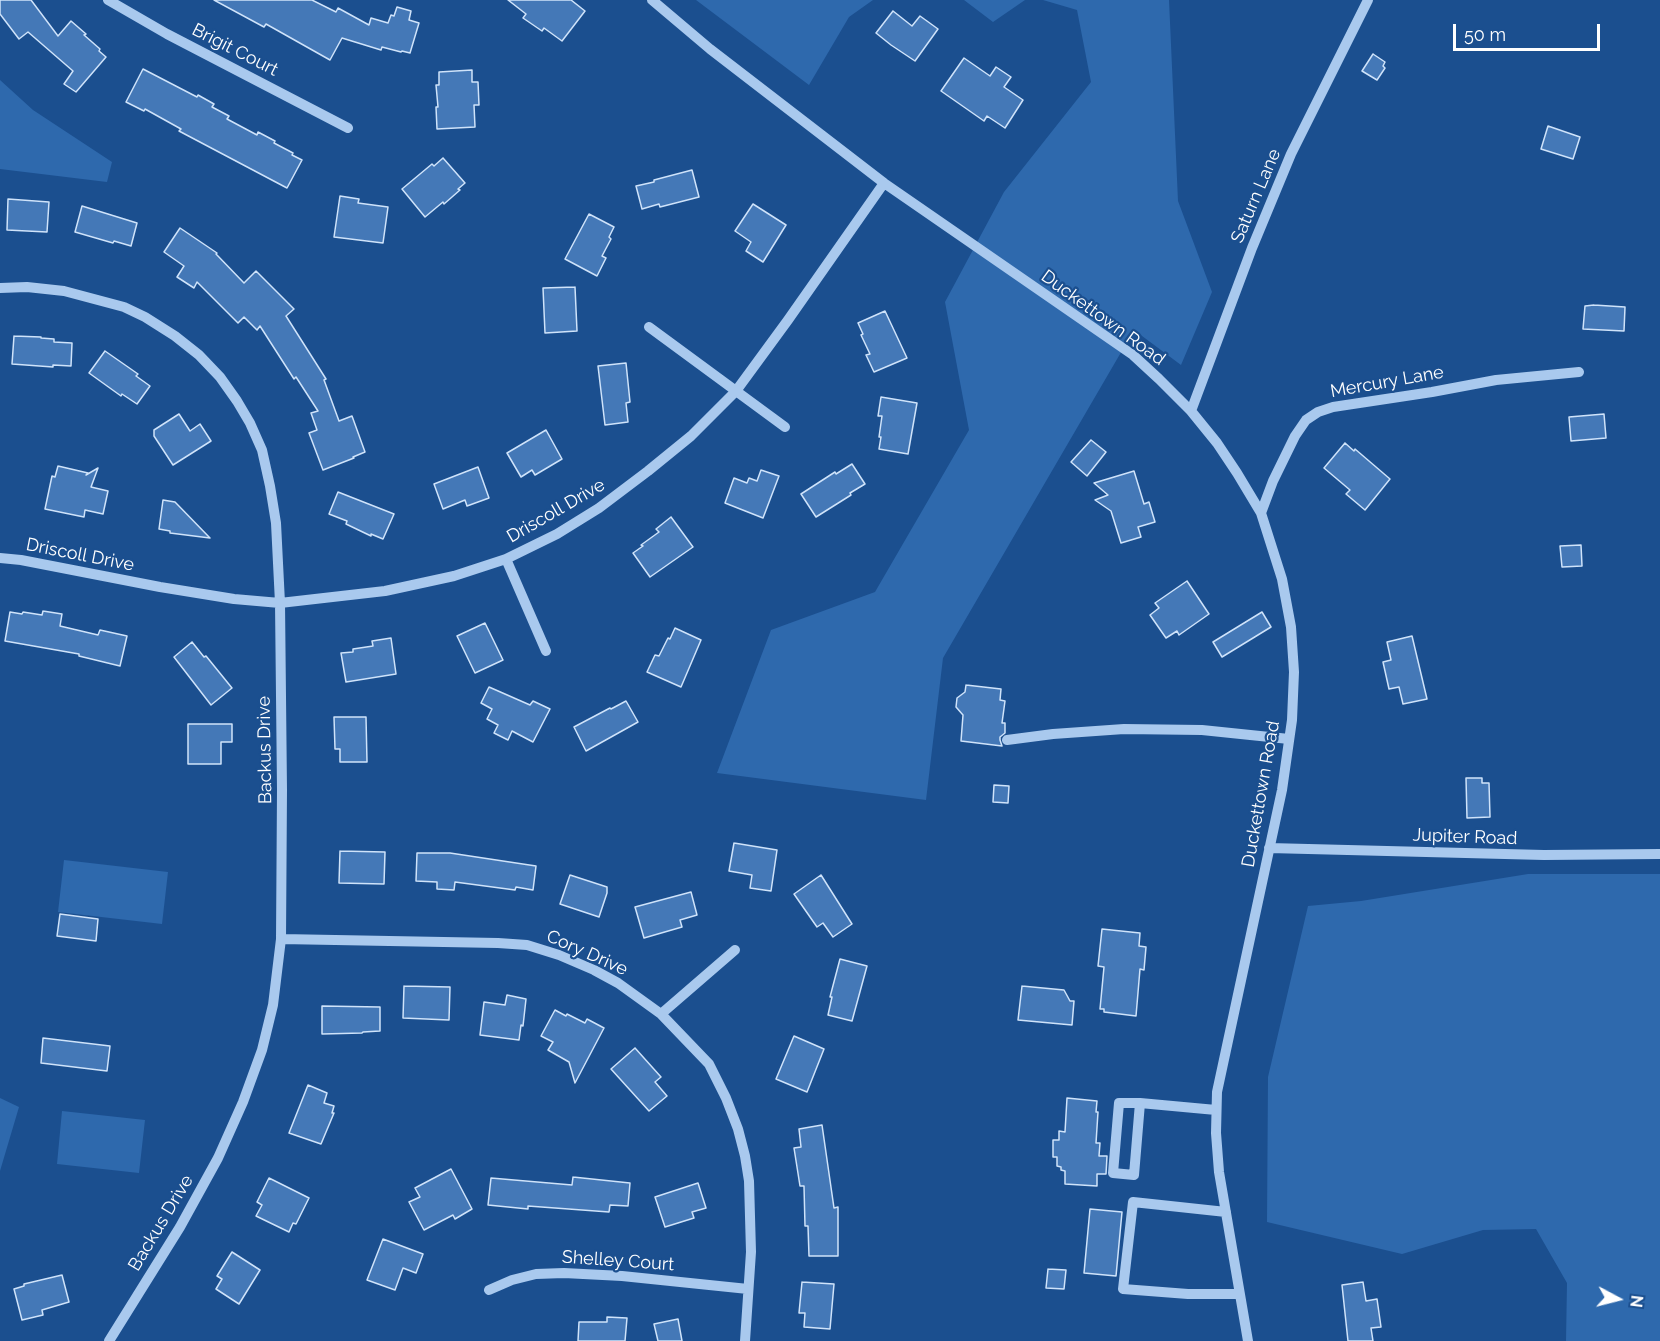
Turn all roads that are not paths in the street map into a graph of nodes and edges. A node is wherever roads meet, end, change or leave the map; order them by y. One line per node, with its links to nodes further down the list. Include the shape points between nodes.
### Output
1 (108, 0): 4 (street, Brigit Court)
2 (652, 0): 5 (street, Duckettown Road)
3 (1368, 0): 10 (street, Saturn Lane, via 1291,154)
4 (348, 128)
5 (884, 183): 9 (street, Driscoll Drive); 10 (street, Duckettown Road, via 1133,355)
6 (0, 288): 15 (street, Backus Drive, via 64,291 124,307 175,336 220,377 250,423 262,450 276,523)
7 (649, 327): 9 (street)
8 (1579, 372): 12 (street, Mercury Lane, via 1496,380 1318,412 1306,420 1295,436)
9 (736, 391): 11 (street); 14 (street, Driscoll Drive, via 691,436 599,508)
10 (1191, 411): 12 (street, Duckettown Road, via 1222,450)
11 (785, 428)
12 (1261, 513): 17 (street, Duckettown Road, via 1282,579 1291,627 1294,672)
13 (0, 558): 15 (street, Driscoll Drive, via 234,599)
14 (506, 559): 15 (street, Driscoll Drive, via 454,576 385,591); 16 (street)
15 (280, 603): 21 (street, Backus Drive)
16 (546, 651)
17 (1289, 739): 18 (street, via 1202,730 1124,729); 19 (street, Duckettown Road)
18 (1007, 740)
19 (1269, 848): 20 (street, Jupiter Road); 25 (street, Duckettown Road)
20 (1660, 854)
21 (281, 939): 23 (street, Cory Drive, via 527,945 594,970); 30 (street, Backus Drive, via 273,1005 243,1101 213,1168)
22 (735, 950): 23 (street)
23 (661, 1014): 27 (street, Cory Drive, via 708,1064 738,1129 749,1181 751,1252)
24 (1140, 1103): 24 (street, via 1119,1103 1113,1173 1134,1175); 25 (street)
25 (1216, 1110): 26 (street, Duckettown Road, via 1219,1172)
26 (1226, 1212): 29 (street, Duckettown Road); 29 (street, via 1132,1202 1124,1289)
27 (747, 1289): 28 (street, Shelley Court, via 564,1273 536,1274); 31 (street, Cory Drive)
28 (489, 1290)
29 (1240, 1294): 32 (street, Duckettown Road)
30 (109, 1341)
31 (745, 1341)
32 (1248, 1341)

